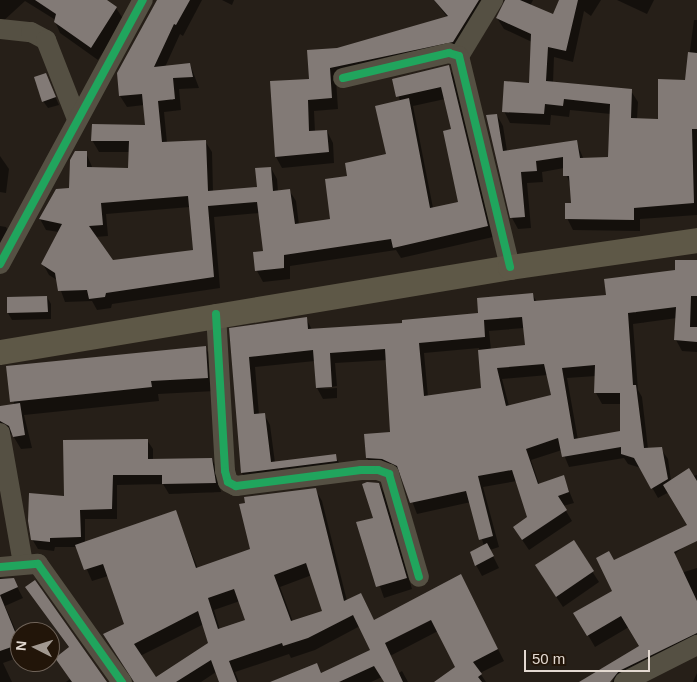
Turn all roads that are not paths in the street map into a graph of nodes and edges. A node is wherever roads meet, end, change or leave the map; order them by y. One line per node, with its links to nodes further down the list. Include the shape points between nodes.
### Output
1 (144, 0): 6 (street)
2 (492, 0): 4 (street)
3 (0, 29): 6 (street, via 31,32 46,40)
4 (459, 56): 5 (street, via 449,54); 9 (street)
5 (343, 78)
6 (77, 118): 8 (street)
7 (697, 240): 9 (main road)
8 (0, 264)
9 (510, 267): 10 (main road)
10 (216, 314): 11 (main road); 15 (street, via 228,482 236,486 361,470 389,474)
11 (0, 352)
12 (0, 433): 13 (street)
13 (23, 563): 14 (street); 17 (street, via 38,564)
14 (0, 567)
15 (419, 577)
16 (697, 645): 18 (street)
17 (122, 682)
18 (624, 682)

